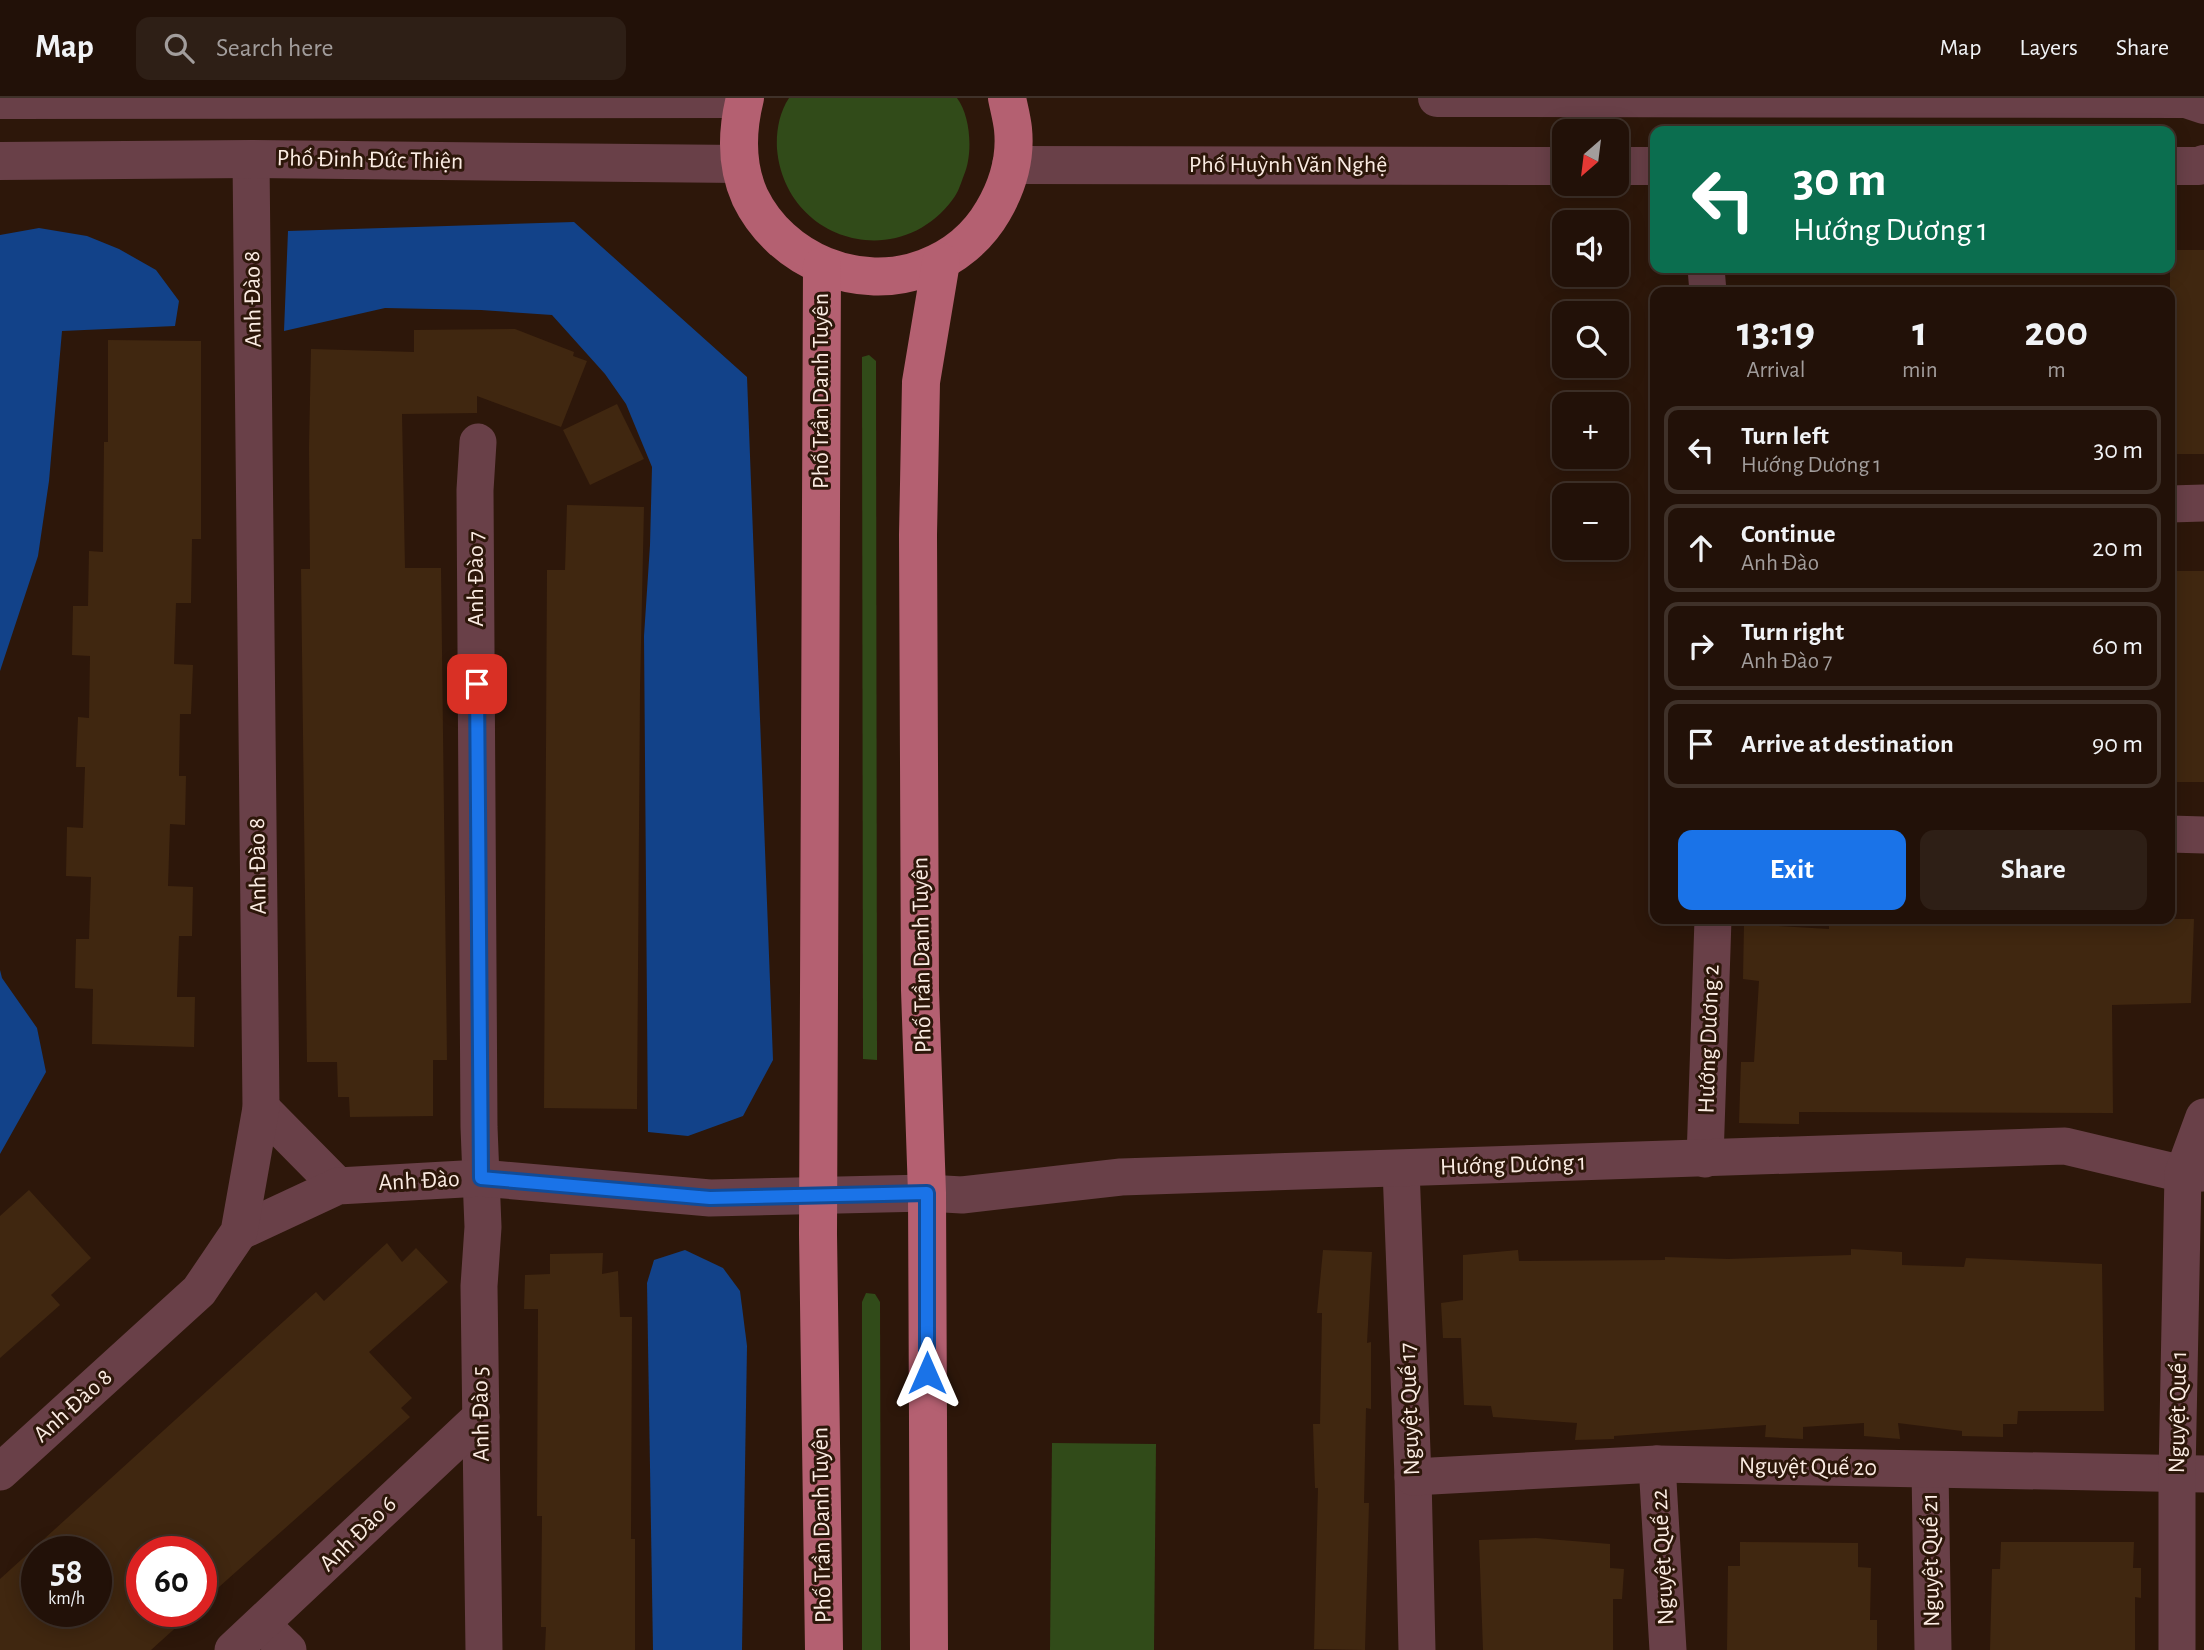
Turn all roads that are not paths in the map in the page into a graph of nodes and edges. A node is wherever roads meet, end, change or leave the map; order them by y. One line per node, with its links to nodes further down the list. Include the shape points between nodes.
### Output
1 (1007, 98): 12 (main road, via 1013,131)
2 (1437, 98): 6 (street, via 2186,99)
3 (388, 99): 4 (street); 5 (street); 8 (street)
4 (744, 99): 10 (main road, via 738,131)
5 (0, 100)
6 (2204, 106)
7 (251, 159): 8 (street, Phố Đinh Đức Thiện); 9 (street, Phố Đinh Đức Thiện); 25 (street, Anh Đào 8)
8 (391, 160): 10 (street, Phố Đinh Đức Thiện)
9 (0, 161)
10 (740, 164): 18 (main road, via 750,196 768,225 792,249)
11 (2204, 164): 16 (street)
12 (1011, 165): 13 (street, Phố Huỳnh Văn Nghệ); 17 (main road, via 1002,195 987,221 967,244)
13 (1552, 166)
14 (1629, 166): 15 (street)
15 (1650, 166)
16 (2175, 166)
17 (941, 262): 18 (main road, via 912,273 882,277 851,275); 32 (main road, Phố Trần Danh Tuyên, via 921,376 919,507 920,990)
18 (822, 266): 33 (main road, Phố Trần Danh Tuyên)
19 (478, 442): 30 (street, Anh Đào 7)
20 (2204, 503): 21 (street)
21 (2175, 504)
22 (2175, 834): 23 (street)
23 (2204, 835)
24 (1713, 924): 27 (street, Hướng Dương 2)
25 (261, 1108): 31 (street); 34 (street, Anh Đào 8)
26 (2204, 1117): 29 (street, Nguyệt Quế 1)
27 (1705, 1158): 28 (street, Hướng Dương 1); 29 (street, Hướng Dương 1, via 2066,1146)
28 (1401, 1169): 32 (street, Hướng Dương 1, via 1121,1177 962,1195); 40 (street, Nguyệt Quế 17)
29 (2194, 1174): 39 (street, Nguyệt Quế 1)
30 (481, 1178): 31 (street, Anh Đào); 33 (street, Anh Đào, via 710,1198); 35 (street, Anh Đào 5)
31 (338, 1186): 34 (street, Anh Đào)
32 (927, 1193): 33 (street, Hướng Dương 1); 46 (main road, Phố Trần Danh Tuyên)
33 (819, 1195): 45 (main road, Phố Trần Danh Tuyên)
34 (239, 1232): 38 (street, Anh Đào 8, via 199,1291)
35 (481, 1417): 41 (street, Anh Đào 6); 44 (street, Anh Đào 5)
36 (1657, 1464): 37 (street, Nguyệt Quế 20); 40 (street, Nguyệt Quế 20); 48 (street, Nguyệt Quế 22)
37 (1930, 1470): 39 (street, Nguyệt Quế 20); 49 (street, Nguyệt Quế 21)
38 (0, 1472)
39 (2190, 1475): 50 (street, Nguyệt Quế 1)
40 (1413, 1477): 47 (street, Nguyệt Quế 17)
41 (262, 1625): 42 (street, Anh Đào 6); 43 (street)
42 (233, 1650)
43 (288, 1650)
44 (484, 1650)
45 (824, 1650)
46 (929, 1650)
47 (1417, 1650)
48 (1668, 1650)
49 (1933, 1650)
50 (2177, 1650)

